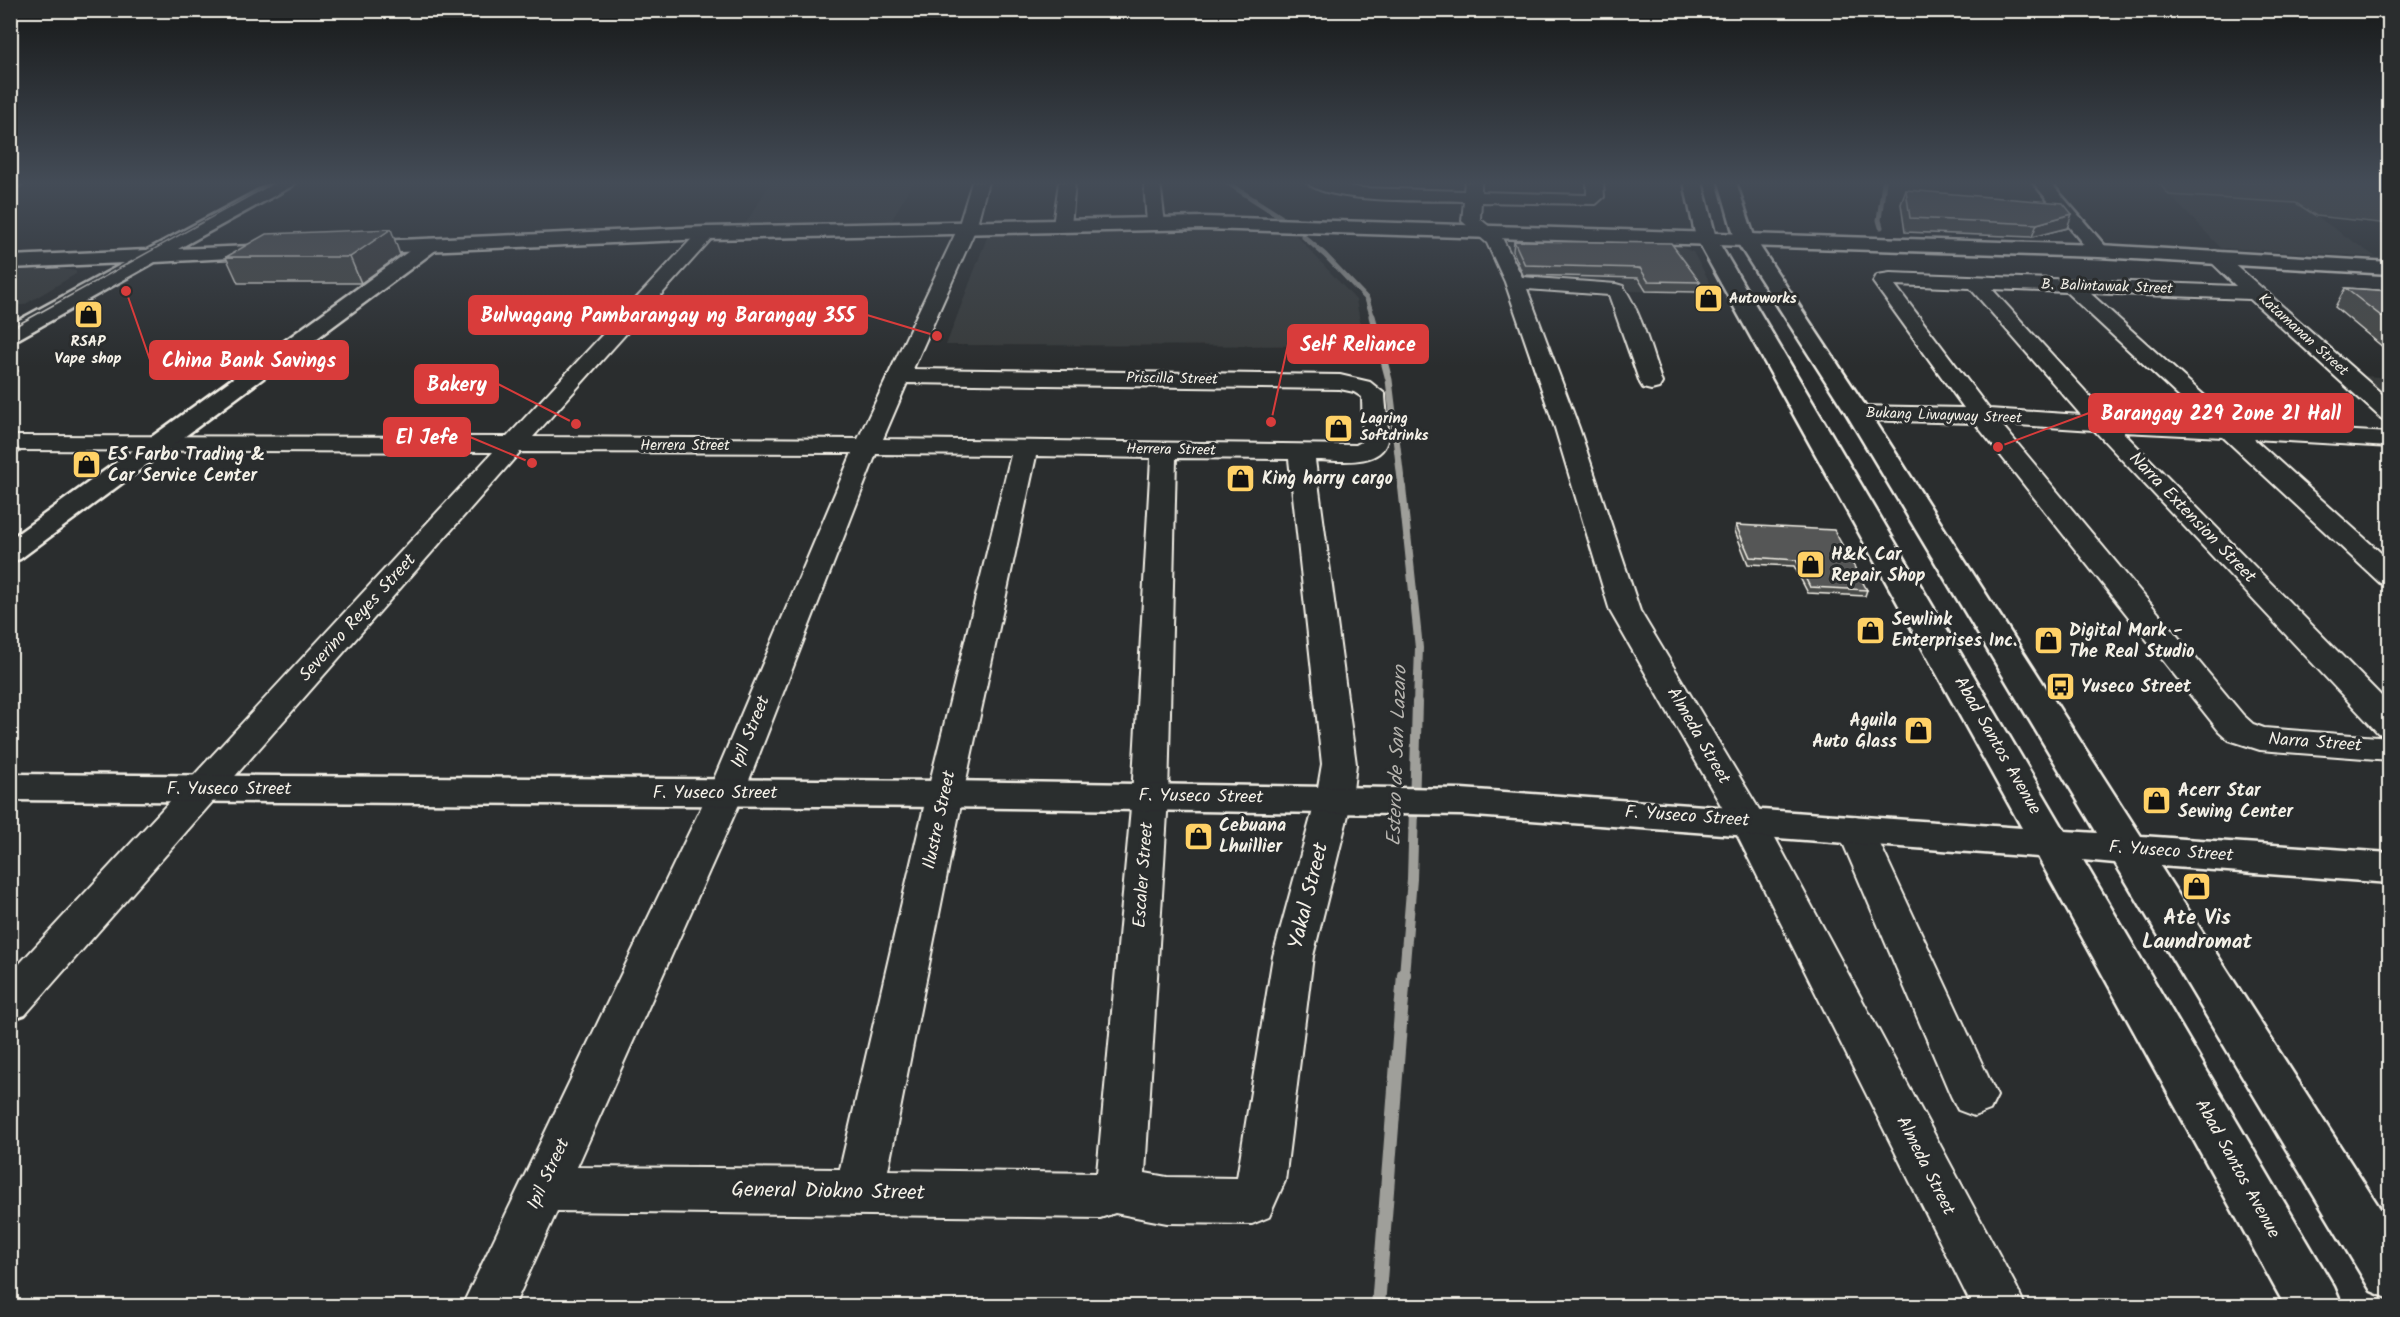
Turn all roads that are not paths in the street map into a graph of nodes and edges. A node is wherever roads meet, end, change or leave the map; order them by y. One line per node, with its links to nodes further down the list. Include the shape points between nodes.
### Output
1 (144, 243): 17 (main road)
2 (174, 243): 15 (main road)
3 (444, 243): 11 (main road)
4 (697, 243): 36 (street, Severino Reyes Street)
5 (960, 243): 26 (street, Ipil Street)
6 (1497, 243): 20 (street, Almeda Street)
7 (1709, 243): 54 (main road, Abad Santos Avenue)
8 (1748, 243): 28 (main road)
9 (1877, 243): 14 (main road)
10 (2093, 243): 14 (main road)
11 (430, 244): 12 (main road); 35 (main road)
12 (331, 249)
13 (292, 250): 15 (main road)
14 (2099, 251): 16 (main road)
15 (151, 256): 17 (main road); 25 (main road)
16 (2215, 257): 19 (main road); 23 (street, Katamanan Street)
17 (117, 258): 18 (main road); 24 (main road)
18 (10, 262)
19 (2390, 268)
20 (1515, 282): 27 (street, via 1616,290); 52 (street, Almeda Street, via 1567,428 1625,611)
21 (1975, 282): 22 (street, B. Balintawak Street); 30 (street, B. Balintawak Street, via 1883,282); 31 (street, Narra Extension Street)
22 (2070, 285): 23 (street, B. Balintawak Street); 32 (street)
23 (2258, 294): 29 (street, Katamanan Street)
24 (10, 316)
25 (10, 334)
26 (900, 376): 37 (street, Ipil Street); 41 (street, Priscilla Street, via 1340,382 1362,387 1372,394 1376,441)
27 (1651, 383)
28 (1858, 413): 30 (street, Bukang Liwayway Street); 55 (main road)
29 (2390, 414)
30 (1982, 416): 31 (street, Bukang Liwayway Street); 45 (street, Narra Street, via 2241,732 2260,739)
31 (2102, 424): 32 (street, Bukang Liwayway Street); 44 (street, Narra Extension Street)
32 (2228, 431): 33 (street, Bukang Liwayway Street); 43 (street)
33 (2390, 440)
34 (10, 443): 35 (street, Herrera Street)
35 (157, 443): 36 (street, Herrera Street); 42 (main road)
36 (513, 445): 37 (street, Herrera Street); 47 (street, Severino Reyes Street)
37 (867, 446): 38 (street, Herrera Street); 48 (street, Ipil Street)
38 (1025, 448): 39 (street, Herrera Street); 49 (street, Ilustre Street)
39 (1164, 450): 40 (street, Herrera Street); 50 (street, Escaler Street)
40 (1301, 452): 41 (street, Herrera Street); 51 (street, Yakal Street, via 1339,764)
41 (1359, 453)
42 (10, 552)
43 (2390, 577)
44 (2390, 725)
45 (2390, 749)
46 (10, 787): 47 (main road, F. Yuseco Street)
47 (206, 788): 48 (main road, F. Yuseco Street); 57 (street, Severino Reyes Street)
48 (726, 793): 49 (main road, F. Yuseco Street); 59 (street, Ipil Street)
49 (945, 794): 50 (main road, F. Yuseco Street); 61 (street, Ilustre Street)
50 (1150, 797): 51 (main road, F. Yuseco Street); 60 (street, Escaler Street, via 1121,1178)
51 (1334, 799): 52 (main road, F. Yuseco Street, via 1461,802); 60 (street, Yakal Street, via 1293,956 1261,1181 1252,1201 1167,1200)
52 (1748, 821): 53 (main road, F. Yuseco Street); 64 (street, Almeda Street)
53 (1856, 829): 54 (main road, F. Yuseco Street); 58 (street)
54 (2053, 844): 55 (main road, F. Yuseco Street); 65 (main road, Abad Santos Avenue)
55 (2126, 848): 56 (main road, F. Yuseco Street); 62 (main road)
56 (2390, 868)
57 (10, 1002)
58 (1974, 1096)
59 (542, 1190): 61 (street, General Diokno Street); 63 (street, Ipil Street)
60 (1114, 1190): 61 (street, General Diokno Street, via 1100,1196)
61 (859, 1192)
62 (2390, 1273)
63 (488, 1306)
64 (1999, 1306)
65 (2315, 1306)

